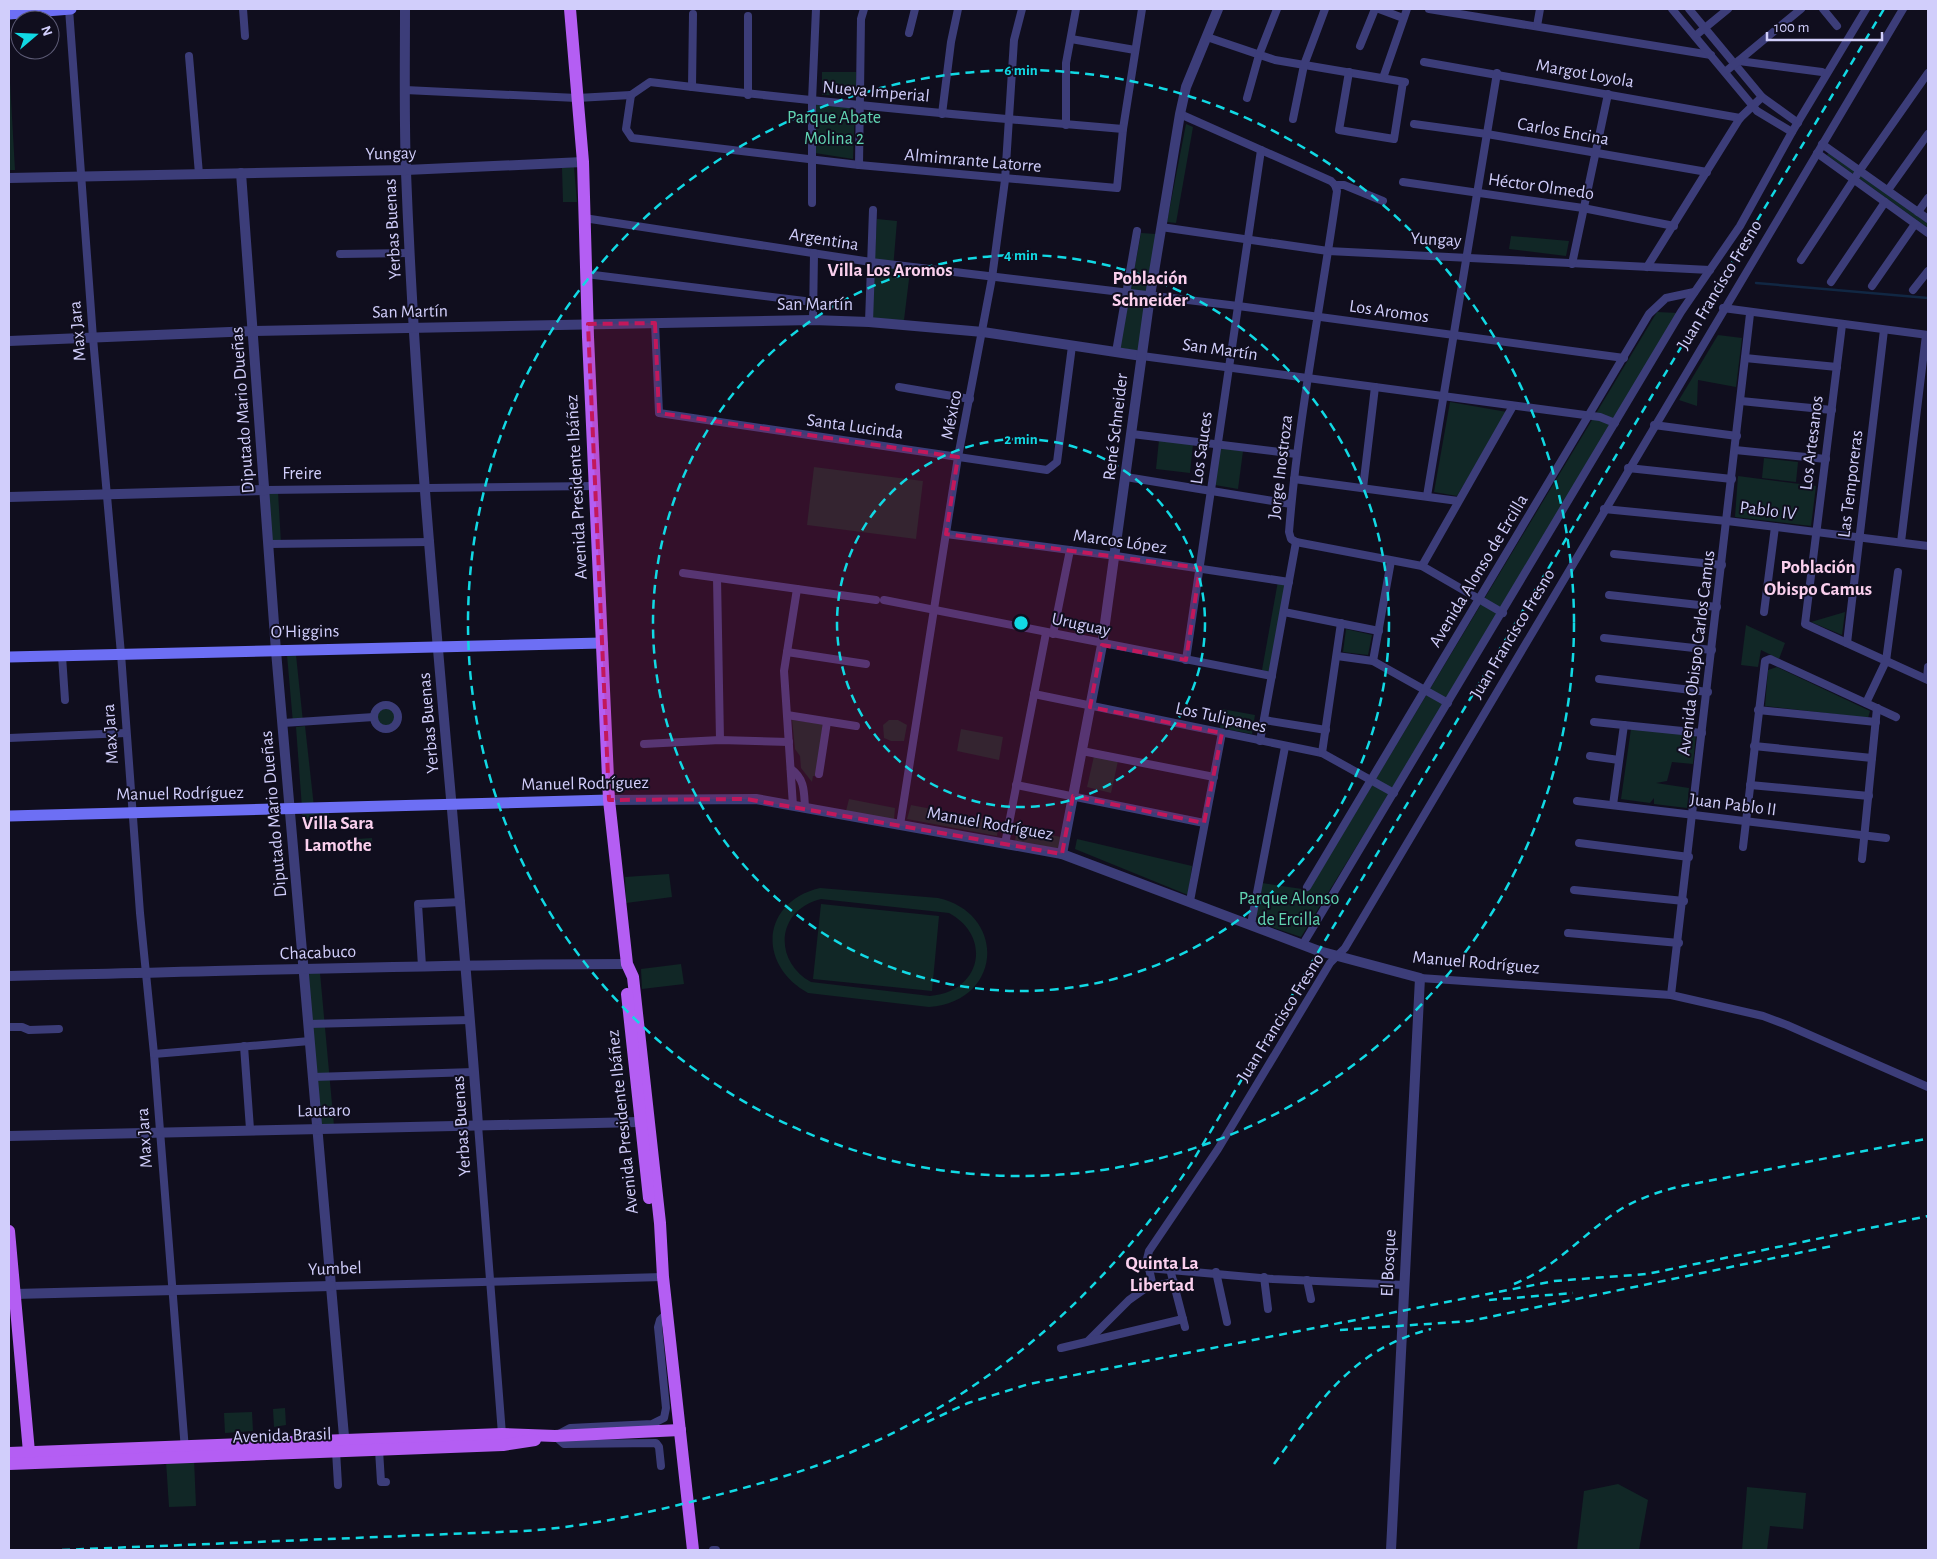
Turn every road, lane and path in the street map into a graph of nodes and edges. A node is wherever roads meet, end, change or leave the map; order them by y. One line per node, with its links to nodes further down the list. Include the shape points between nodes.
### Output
1 (70, 9): 28 (main road); 91 (street, Max Jara)
2 (243, 9): 38 (street)
3 (405, 9): 57 (street, Yerbas Buenas)
4 (570, 9): 62 (main road, Avenida Presidente Ibáñez)
5 (816, 9): 64 (street)
6 (864, 9): 65 (street, via 861,19)
7 (915, 9): 37 (street)
8 (958, 9): 67 (street)
9 (1022, 9): 71 (street, México, via 1014,40)
10 (1076, 9): 41 (street)
11 (1142, 9): 43 (street)
12 (1218, 9): 40 (street, René Schneider)
13 (1277, 9): 44 (street)
14 (1325, 9): 49 (street)
15 (1375, 9): 42 (street)
16 (1379, 9): 32 (street)
17 (1406, 9): 32 (street)
18 (1429, 9): 29 (street)
19 (1490, 9): 33 (street)
20 (1540, 9): 34 (street)
21 (1672, 9): 39 (street)
22 (1689, 9): 36 (street)
23 (1728, 9): 36 (street)
24 (1801, 9): 48 (street)
25 (1823, 9): 35 (street)
26 (1866, 9): 72 (street)
27 (1903, 9): 79 (street, Juan Francisco Fresno)
28 (53, 10)
29 (1441, 10): 33 (street)
30 (693, 14): 56 (street)
31 (748, 16): 60 (street)
32 (1403, 18): 55 (street)
33 (1489, 18): 34 (street)
34 (1537, 26): 45 (street)
35 (1837, 26)
36 (1705, 28): 39 (street); 48 (street)
37 (909, 33)
38 (245, 36)
39 (1695, 36): 45 (street)
40 (1207, 37): 44 (street); 68 (street, René Schneider, via 1186,87)
41 (1071, 39): 43 (street); 74 (street, via 1066,63)
42 (1360, 46)
43 (1135, 50): 75 (street)
44 (1259, 54): 49 (street); 63 (street)
45 (1711, 55): 51 (street)
46 (188, 56): 90 (street)
47 (1424, 62): 53 (street, Margot Loyola)
48 (1737, 63): 51 (street); 52 (street); 61 (street)
49 (1304, 64): 50 (street); 70 (street)
50 (1349, 72): 55 (street); 55 (street, via 1339,130 1394,139 1404,82)
51 (1726, 72): 66 (street)
52 (1822, 72)
53 (1497, 73): 58 (street, Margot Loyola); 77 (street)
54 (1928, 73): 87 (street)
55 (1383, 78)
56 (692, 87): 59 (street, Nueva Imperial, via 650,82); 60 (street, Nueva Imperial)
57 (405, 90): 62 (street); 86 (street, Yerbas Buenas)
58 (1608, 94): 69 (street, Margot Loyola); 81 (street)
59 (631, 95): 62 (street); 83 (street, Almimrante Latorre, via 626,129 632,138)
60 (748, 95): 64 (street, Nueva Imperial)
61 (1762, 97): 66 (street); 72 (street)
62 (577, 98): 84 (main road, Avenida Presidente Ibáñez)
63 (1247, 98)
64 (812, 101): 65 (street, Nueva Imperial); 83 (street)
65 (860, 104): 67 (street, Nueva Imperial); 85 (street)
66 (1752, 105): 69 (street); 76 (street)
67 (942, 114): 71 (street, Nueva Imperial)
68 (1180, 114): 80 (street); 110 (street, René Schneider)
69 (1740, 118): 88 (street)
70 (1293, 120)
71 (1008, 121): 74 (street, Nueva Imperial); 93 (street, México)
72 (1798, 123): 76 (street)
73 (1414, 124): 77 (street, Carlos Encina)
74 (1066, 125): 75 (street, Nueva Imperial)
75 (1123, 129): 93 (street, Almimrante Latorre, via 1118,188)
76 (1792, 132): 123 (street, via 1740,226)
77 (1487, 134): 81 (street, Carlos Encina); 98 (street)
78 (1928, 134): 97 (street)
79 (1822, 144): 82 (street, Juan Francisco Fresno); 87 (street)
80 (1261, 150): 96 (street); 113 (street, Los Sauces)
81 (1596, 152): 88 (street, Carlos Encina); 103 (street)
82 (1817, 153): 94 (street); 135 (street, Juan Francisco Fresno)
83 (813, 160): 85 (street, Almimrante Latorre); 102 (street)
84 (583, 162): 86 (street, Yungay); 106 (main road, Avenida Presidente Ibáñez)
85 (859, 165): 93 (street, Almimrante Latorre)
86 (406, 170): 89 (street, Yungay); 115 (street, Yerbas Buenas)
87 (1860, 170): 94 (street); 97 (street)
88 (1707, 172): 109 (street)
89 (241, 173): 90 (street, Yungay); 145 (street, Diputado Mario Dueñas)
90 (199, 174): 91 (street, Yungay)
91 (81, 176): 92 (street, Yungay); 149 (street, Max Jara)
92 (9, 178)
93 (1005, 180): 126 (street, México)
94 (1854, 180): 101 (street); 119 (street)
95 (1403, 182): 98 (street, Héctor Olmedo)
96 (1335, 185): 100 (street, via 1344,185); 114 (street, Jorge Inostroza, via 1337,191)
97 (1888, 190): 105 (street)
98 (1478, 193): 103 (street, Héctor Olmedo); 118 (street)
99 (1928, 198): 105 (street)
100 (1383, 201)
101 (1885, 202): 108 (street); 127 (street)
102 (812, 203)
103 (1583, 208): 109 (street, Héctor Olmedo); 121 (street)
104 (873, 210): 120 (street)
105 (1918, 212): 107 (street)
106 (584, 218): 116 (street, Argentina); 125 (main road, Avenida Presidente Ibáñez)
107 (1928, 219)
108 (1916, 224): 112 (street); 128 (street)
109 (1674, 226): 122 (street)
110 (1161, 227): 113 (street, Yungay); 132 (street, René Schneider)
111 (1137, 231): 131 (street)
112 (1928, 233)
113 (1247, 239): 114 (street, Yungay); 134 (street, Los Sauces)
114 (1328, 251): 118 (street, Yungay); 137 (street, Jorge Inostroza)
115 (410, 253): 117 (street); 143 (street, Yerbas Buenas)
116 (814, 253): 120 (street, Argentina); 133 (street)
117 (340, 254)
118 (1467, 258): 121 (street, Yungay); 148 (street)
119 (1801, 260)
120 (871, 262): 126 (street, Argentina); 139 (street)
121 (1572, 264): 122 (street, Yungay)
122 (1647, 267): 123 (street, Yungay)
123 (1710, 270): 130 (street)
124 (1928, 271): 129 (street)
125 (586, 274): 133 (street); 141 (main road, Avenida Presidente Ibáñez)
126 (992, 278): 131 (street, Argentina); 146 (street, México)
127 (1831, 282)
128 (1872, 286)
129 (1913, 290)
130 (1694, 292): 154 (street, Avenida Alonso de Ercilla, via 1666,298 1659,303 1649,314); 167 (street)
131 (1128, 294): 132 (street, Argentina); 152 (street)
132 (1150, 296): 134 (street, Los Aromos); 153 (street, René Schneider)
133 (813, 302): 138 (street)
134 (1238, 306): 137 (street, Los Aromos); 156 (street, Los Sauces)
135 (1723, 308): 136 (street); 168 (street, Juan Francisco Fresno)
136 (1750, 314): 142 (street); 155 (street, Avenida Obispo Carlos Camus)
137 (1317, 317): 148 (street, Los Aromos); 158 (street, Jorge Inostroza)
138 (813, 320): 139 (street, San Martín); 140 (street, San Martín)
139 (869, 322): 146 (street, San Martín)
140 (654, 323): 141 (street, San Martín); 174 (street, Santa Lucinda, via 659,413)
141 (588, 324): 143 (street, San Martín); 180 (main road, Avenida Presidente Ibáñez)
142 (1842, 324): 144 (street); 157 (street, Los Artesanos)
143 (414, 328): 145 (street, San Martín); 182 (street, Yerbas Buenas)
144 (1884, 330): 147 (street); 195 (street, Las Temporeras)
145 (254, 331): 149 (street, San Martín); 183 (street, Diputado Mario Dueñas)
146 (982, 332): 151 (street, San Martín); 162 (street, México)
147 (1927, 335): 198 (street)
148 (1454, 336): 154 (street, Los Aromos); 161 (street)
149 (93, 338): 150 (street, San Martín); 185 (street, Max Jara)
150 (9, 340)
151 (1072, 346): 152 (street, San Martín); 174 (street, Santa Lucinda, via 1057,462 1047,470)
152 (1116, 352): 153 (street, San Martín)
153 (1142, 356): 156 (street, San Martín); 169 (street, René Schneider)
154 (1624, 358): 166 (street, Avenida Alonso de Ercilla)
155 (1745, 358): 157 (street); 163 (street, Avenida Obispo Carlos Camus)
156 (1229, 367): 158 (street, San Martín); 171 (street, Los Sauces)
157 (1837, 367): 165 (street, Los Artesanos)
158 (1307, 378): 160 (street, San Martín); 173 (street, Jorge Inostroza)
159 (899, 387): 162 (street)
160 (1375, 387): 161 (street, San Martín); 181 (street)
161 (1444, 396): 164 (street, San Martín); 186 (street)
162 (970, 399): 174 (street, México)
163 (1741, 401): 165 (street); 170 (street, Avenida Obispo Carlos Camus)
164 (1513, 406): 166 (street, San Martín); 188 (street)
165 (1832, 410): 175 (street, Los Artesanos)
166 (1590, 416): 167 (street, San Martín); 214 (street, Avenida Alonso de Ercilla)
167 (1615, 423): 219 (street)
168 (1654, 426): 170 (street); 176 (street, Juan Francisco Fresno)
169 (1132, 434): 171 (street); 177 (street, René Schneider)
170 (1737, 436): 172 (street, Avenida Obispo Carlos Camus)
171 (1218, 444): 173 (street); 184 (street, Los Sauces)
172 (1735, 450): 175 (street); 179 (street, Avenida Obispo Carlos Camus)
173 (1296, 454): 178 (street, Jorge Inostroza)
174 (958, 457): 194 (street, México)
175 (1826, 459): 193 (street, Los Artesanos)
176 (1628, 468): 179 (street); 190 (street, Juan Francisco Fresno)
177 (1126, 478): 184 (street); 203 (street, René Schneider)
178 (1294, 479): 181 (street); 189 (street, Jorge Inostroza)
179 (1732, 479): 191 (street, Avenida Obispo Carlos Camus)
180 (595, 486): 182 (street, Freire); 224 (main road, Avenida Presidente Ibáñez)
181 (1363, 488): 186 (street)
182 (426, 489): 183 (street, Freire); 196 (street, Yerbas Buenas)
183 (266, 490): 185 (street, Freire); 199 (street, Diputado Mario Dueñas)
184 (1211, 492): 189 (street); 207 (street, Los Sauces)
185 (107, 495): 187 (street, Freire); 231 (street, Max Jara)
186 (1427, 496): 188 (street)
187 (9, 497)
188 (1458, 501): 206 (street)
189 (1291, 504): 197 (street, Jorge Inostroza, via 1289,532)
190 (1604, 509): 191 (street, Pablo IV); 317 (street, Juan Francisco Fresno, via 1345,948)
191 (1727, 521): 192 (street, Pablo IV); 205 (street, Avenida Obispo Carlos Camus)
192 (1775, 526): 193 (street, Pablo IV); 218 (street)
193 (1817, 532): 195 (street, Pablo IV); 225 (street, Los Artesanos, via 1805,624)
194 (946, 534): 201 (street, Marcos López); 216 (street, México)
195 (1860, 537): 198 (street, Pablo IV); 225 (street, Las Temporeras)
196 (430, 542): 199 (street); 227 (street, Yerbas Buenas)
197 (1296, 542): 204 (street); 211 (street, Jorge Inostroza)
198 (1901, 542): 200 (street, Pablo IV)
199 (269, 544): 229 (street, Diputado Mario Dueñas)
200 (1928, 546)
201 (1070, 550): 203 (street, Marcos López); 222 (street)
202 (1614, 554): 205 (street)
203 (1116, 556): 207 (street, Marcos López); 226 (street, René Schneider)
204 (1391, 561): 206 (street); 221 (street)
205 (1722, 565): 215 (street, Avenida Obispo Carlos Camus)
206 (1422, 566): 214 (street)
207 (1200, 568): 211 (street, Marcos López); 235 (street, Los Sauces)
208 (1898, 572): 237 (street)
209 (683, 573): 210 (street, Uruguay)
210 (717, 578): 212 (street, Uruguay); 267 (street)
211 (1289, 582): 217 (street, Jorge Inostroza)
212 (797, 589): 216 (street, Uruguay); 230 (street)
213 (1609, 595): 215 (street)
214 (1480, 599): 219 (street); 243 (street, Avenida Alonso de Ercilla)
215 (1717, 606): 228 (street, Avenida Obispo Carlos Camus)
216 (934, 609): 222 (street, Uruguay); 299 (street, México)
217 (1284, 612): 220 (street); 240 (street, Jorge Inostroza)
218 (1764, 612)
219 (1503, 613): 247 (street)
220 (1341, 623): 221 (street); 233 (street)
221 (1379, 631): 236 (street)
222 (1050, 634): 226 (street, Uruguay); 245 (street)
223 (1604, 638): 228 (street)
224 (602, 643): 227 (main road, O'Higgins); 287 (main road, Avenida Presidente Ibáñez)
225 (1847, 643): 237 (street)
226 (1102, 645): 235 (street, Uruguay); 249 (street, René Schneider)
227 (439, 647): 229 (main road, O'Higgins); 290 (street, Yerbas Buenas)
228 (1712, 650): 244 (street, Avenida Obispo Carlos Camus)
229 (276, 651): 231 (main road, O'Higgins); 259 (street, Diputado Mario Dueñas)
230 (787, 652): 238 (street); 252 (street, via 784,671)
231 (121, 654): 232 (main road, O'Higgins); 263 (street, Max Jara)
232 (62, 656): 234 (main road, O'Higgins); 246 (street)
233 (1338, 656): 236 (street); 262 (street)
234 (9, 657)
235 (1186, 660): 240 (street, Uruguay)
236 (1373, 661): 243 (street)
237 (1886, 661): 242 (street); 248 (street)
238 (866, 664)
239 (1928, 667): 242 (street)
240 (1272, 676): 255 (street, Jorge Inostroza)
241 (1599, 679): 244 (street)
242 (1927, 679)
243 (1426, 689): 247 (street); 281 (street, Avenida Alonso de Ercilla)
244 (1708, 692): 265 (street, Avenida Obispo Carlos Camus)
245 (1034, 694): 249 (street, Los Tulipanes); 282 (street)
246 (65, 700)
247 (1448, 703): 284 (street)
248 (1866, 703): 250 (street); 251 (street, via 1770,659 1765,661 1763,668)
249 (1090, 707): 264 (street, Los Tulipanes); 273 (street, René Schneider)
250 (1877, 708): 254 (street); 258 (street)
251 (1758, 710): 258 (street); 272 (street)
252 (787, 715): 256 (street); 269 (street)
253 (374, 717): 259 (street)
254 (1896, 717)
255 (1264, 720): 262 (street); 268 (street, Jorge Inostroza)
256 (827, 722): 261 (street); 279 (street)
257 (1594, 722): 260 (street)
258 (1876, 722): 276 (street)
259 (283, 723): 293 (street, Diputado Mario Dueñas)
260 (1624, 725): 265 (street); 277 (street)
261 (856, 726)
262 (1326, 730): 274 (street)
263 (126, 733): 266 (street); 294 (street, Max Jara)
264 (1222, 733): 268 (street, Los Tulipanes); 280 (street)
265 (1702, 733): 296 (street, Avenida Obispo Carlos Camus)
266 (9, 738)
267 (720, 740): 269 (street); 270 (street)
268 (1260, 741): 271 (street, Los Tulipanes)
269 (789, 742): 278 (street)
270 (644, 744)
271 (1285, 746): 274 (street, Los Tulipanes); 313 (street)
272 (1754, 746): 276 (street); 283 (street)
273 (1082, 752): 280 (street); 285 (street, René Schneider)
274 (1322, 754): 281 (street, Los Tulipanes)
275 (1590, 756): 277 (street)
276 (1872, 758): 286 (street)
277 (1619, 760): 289 (street)
278 (790, 770): 291 (street); 292 (street, via 803,782)
279 (819, 774)
280 (1214, 777): 298 (street)
281 (1371, 780): 284 (street, Los Tulipanes); 308 (street, Avenida Alonso de Ercilla)
282 (1016, 785): 285 (street); 303 (street)
283 (1750, 785): 286 (street); 297 (street)
284 (1394, 793): 316 (street)
285 (1073, 796): 298 (street); 305 (street, René Schneider)
286 (1869, 796): 300 (street)
287 (609, 800): 290 (main road, Manuel Rodríguez); 291 (street, Manuel Rodríguez, via 746,799); 319 (main road, Avenida Presidente Ibáñez)
288 (1577, 801): 289 (street, Juan Pablo II)
289 (1614, 805): 296 (street, Juan Pablo II)
290 (452, 806): 293 (main road, Manuel Rodríguez); 312 (street, Yerbas Buenas)
291 (793, 806): 292 (street, Manuel Rodríguez)
292 (805, 808): 299 (street, Manuel Rodríguez)
293 (290, 809): 294 (main road, Manuel Rodríguez); 321 (street, Diputado Mario Dueñas)
294 (132, 813): 295 (main road, Manuel Rodríguez); 322 (street, Max Jara)
295 (9, 816)
296 (1693, 816): 297 (street, Juan Pablo II); 306 (street, Avenida Obispo Carlos Camus)
297 (1746, 822): 300 (street, Juan Pablo II); 304 (street)
298 (1204, 823): 310 (street)
299 (900, 825): 303 (street, Manuel Rodríguez)
300 (1865, 836): 301 (street, Juan Pablo II); 307 (street)
301 (1886, 838)
302 (1579, 843): 306 (street)
303 (1005, 844): 305 (street, Manuel Rodríguez)
304 (1743, 847)
305 (1062, 854): 310 (street, Manuel Rodríguez)
306 (1689, 857): 311 (street, Avenida Obispo Carlos Camus)
307 (1862, 859)
308 (1307, 887)
309 (1574, 890): 311 (street)
310 (1190, 901): 313 (street, Manuel Rodríguez)
311 (1684, 901): 315 (street, Avenida Obispo Carlos Camus)
312 (462, 902): 318 (street, Yerbas Buenas); 320 (street, via 418,904)
313 (1251, 924): 316 (street, Manuel Rodríguez)
314 (1568, 933): 315 (street)
315 (1679, 943): 325 (street, Avenida Obispo Carlos Camus)
316 (1303, 944): 317 (street, Manuel Rodríguez)
317 (1337, 956): 324 (street, Manuel Rodríguez); 343 (street, Juan Francisco Fresno, via 1209,1164 1149,1251)
318 (466, 964): 319 (street, Chacabuco); 320 (street, Chacabuco); 326 (street, Yerbas Buenas)
319 (627, 964): 336 (main road, Avenida Presidente Ibáñez, via 625,978)
320 (422, 966): 321 (street, Chacabuco)
321 (304, 970): 322 (street, Chacabuco); 327 (street, Diputado Mario Dueñas)
322 (145, 973): 323 (street, Chacabuco); 332 (street, Max Jara)
323 (9, 976)
324 (1420, 978): 325 (street, Manuel Rodríguez); 351 (street, El Bosque)
325 (1672, 995): 335 (street, Manuel Rodríguez, via 1779,1022)
326 (470, 1020): 327 (street); 333 (street, Yerbas Buenas)
327 (308, 1024): 330 (street, Diputado Mario Dueñas)
328 (9, 1027): 329 (street)
329 (59, 1029)
330 (310, 1041): 331 (street); 334 (street, Diputado Mario Dueñas)
331 (244, 1046): 332 (street); 339 (street)
332 (154, 1054): 340 (street, Max Jara)
333 (474, 1072): 334 (street); 337 (street, Yerbas Buenas)
334 (313, 1077): 338 (street, Diputado Mario Dueñas)
335 (1928, 1087)
336 (644, 1120): 337 (street, Lautaro); 346 (main road, Avenida Presidente Ibáñez, via 652,1220)
337 (478, 1125): 338 (street, Lautaro); 349 (street, Yerbas Buenas)
338 (317, 1128): 339 (street, Lautaro); 352 (street, Diputado Mario Dueñas)
339 (250, 1129): 340 (street, Lautaro)
340 (160, 1132): 341 (street, Lautaro); 354 (street, Max Jara)
341 (9, 1136)
342 (9, 1231): 355 (main road)
343 (1148, 1268): 344 (street); 353 (street)
344 (1170, 1269): 345 (street); 350 (street)
345 (1216, 1272): 347 (street); 359 (street)
346 (663, 1277): 349 (street, Yumbel); 358 (main road, Avenida Presidente Ibáñez)
347 (1264, 1278): 348 (street); 357 (street)
348 (1307, 1280): 351 (street); 356 (street)
349 (490, 1282): 352 (street, Yumbel); 363 (street, Yerbas Buenas)
350 (1174, 1282): 353 (street); 360 (street, via 1184,1323)
351 (1404, 1285): 375 (street, El Bosque)
352 (331, 1286): 354 (street, Yumbel); 365 (street, Diputado Mario Dueñas)
353 (1153, 1287): 360 (street, via 1129,1300)
354 (172, 1292): 355 (street, Yumbel); 368 (street, Max Jara)
355 (12, 1294): 367 (main road)
356 (1311, 1299)
357 (1268, 1309)
358 (667, 1313): 362 (main road, Avenida Presidente Ibáñez); 364 (street, via 658,1327 666,1408 664,1418 652,1424 570,1428)
359 (1227, 1322)
360 (1088, 1341): 361 (street)
361 (1061, 1348)
362 (680, 1430): 364 (main road, Avenida Brasil); 374 (main road, Avenida Presidente Ibáñez)
363 (502, 1434): 364 (main road, Avenida Brasil); 365 (main road, Avenida Brasil)
364 (555, 1436): 366 (main road, Avenida Brasil, via 504,1445); 371 (street, via 568,1445 656,1443)
365 (342, 1447): 366 (main road, Avenida Brasil); 368 (main road, Avenida Brasil); 373 (street)
366 (379, 1450): 372 (street, via 381,1482)
367 (29, 1452): 368 (main road, Avenida Brasil); 369 (main road, Avenida Brasil); 370 (main road, via 26,1459)
368 (185, 1452): 370 (main road, Avenida Brasil)
369 (9, 1453)
370 (13, 1464)
371 (661, 1466)
372 (386, 1482)
373 (338, 1485)
374 (693, 1550)
375 (1391, 1550)

